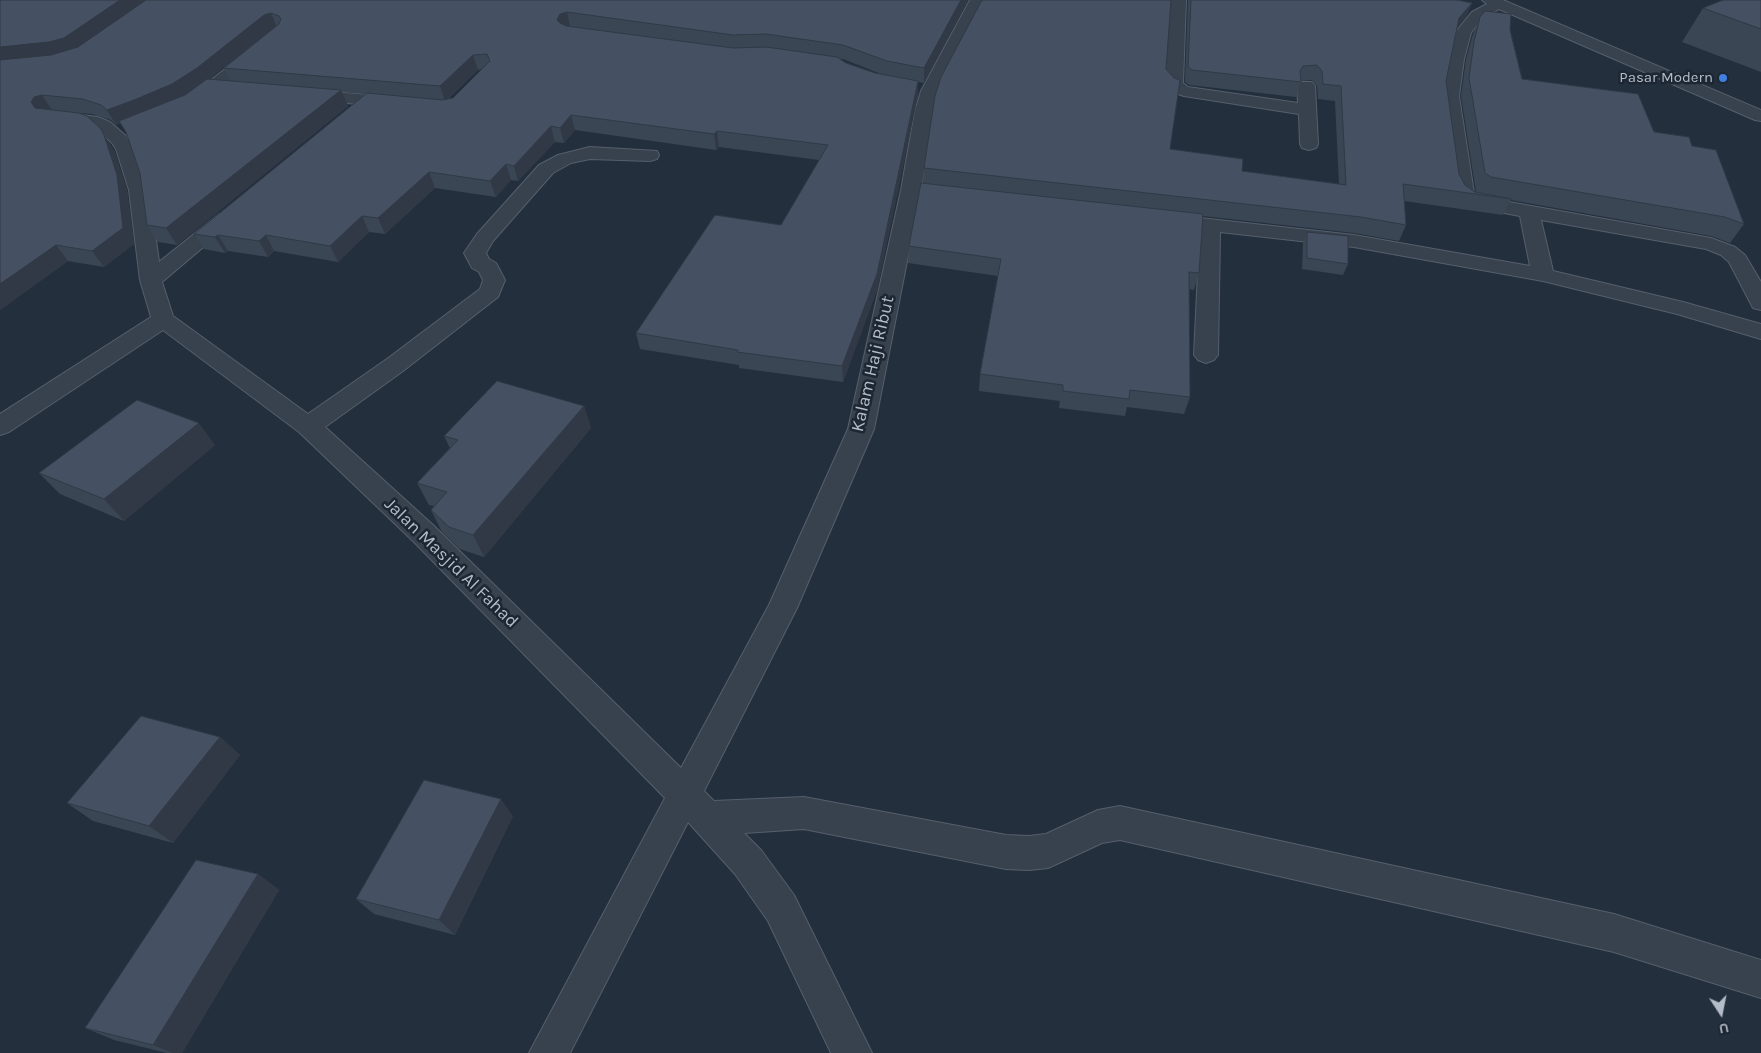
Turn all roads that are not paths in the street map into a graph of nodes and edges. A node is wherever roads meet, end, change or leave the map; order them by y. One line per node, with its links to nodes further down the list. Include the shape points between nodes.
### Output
1 (978, 0): 28 (street, Kalam Haji Ribut, via 920,89 921,191 861,429)
2 (1178, 0): 10 (street, via 1174,84 1178,88)
3 (1494, 2): 11 (street); 17 (street, via 1462,33 1456,59 1450,96 1463,189 1466,196 1475,202)
4 (271, 40): 6 (street)
5 (1306, 86): 10 (street)
6 (212, 88): 7 (street); 9 (street)
7 (232, 89)
8 (291, 94): 13 (street, via 378,101)
9 (179, 108)
10 (1306, 110): 14 (street)
11 (1761, 116)
12 (52, 117): 21 (street, via 92,121 122,130 120,140 139,190)
13 (346, 119)
14 (1309, 144)
15 (650, 155): 27 (street, via 590,153 565,159 546,169 484,238 475,253 494,280 490,292)
16 (241, 205): 21 (street)
17 (1529, 212): 20 (street); 22 (street, via 1711,244 1738,259)
18 (1143, 218): 19 (street)
19 (1210, 226): 20 (street, via 1354,241); 25 (street)
20 (1543, 275): 24 (street, via 1683,309)
21 (151, 280): 23 (street)
22 (1761, 303)
23 (163, 319): 26 (street); 27 (street, Jalan Masjid Al Fahad)
24 (1761, 332)
25 (1206, 355)
26 (0, 426)
27 (308, 426): 28 (street, Jalan Masjid Al Fahad, via 422,533)
28 (695, 807): 29 (street, via 804,813 1006,852 1029,853 1048,851 1098,827 1120,823 1614,932); 30 (street, Kalam Haji Ribut); 31 (street, Jalan Masjid Al Fahad, via 748,862 781,908)
29 (1761, 979)
30 (550, 1053)
31 (852, 1053)

